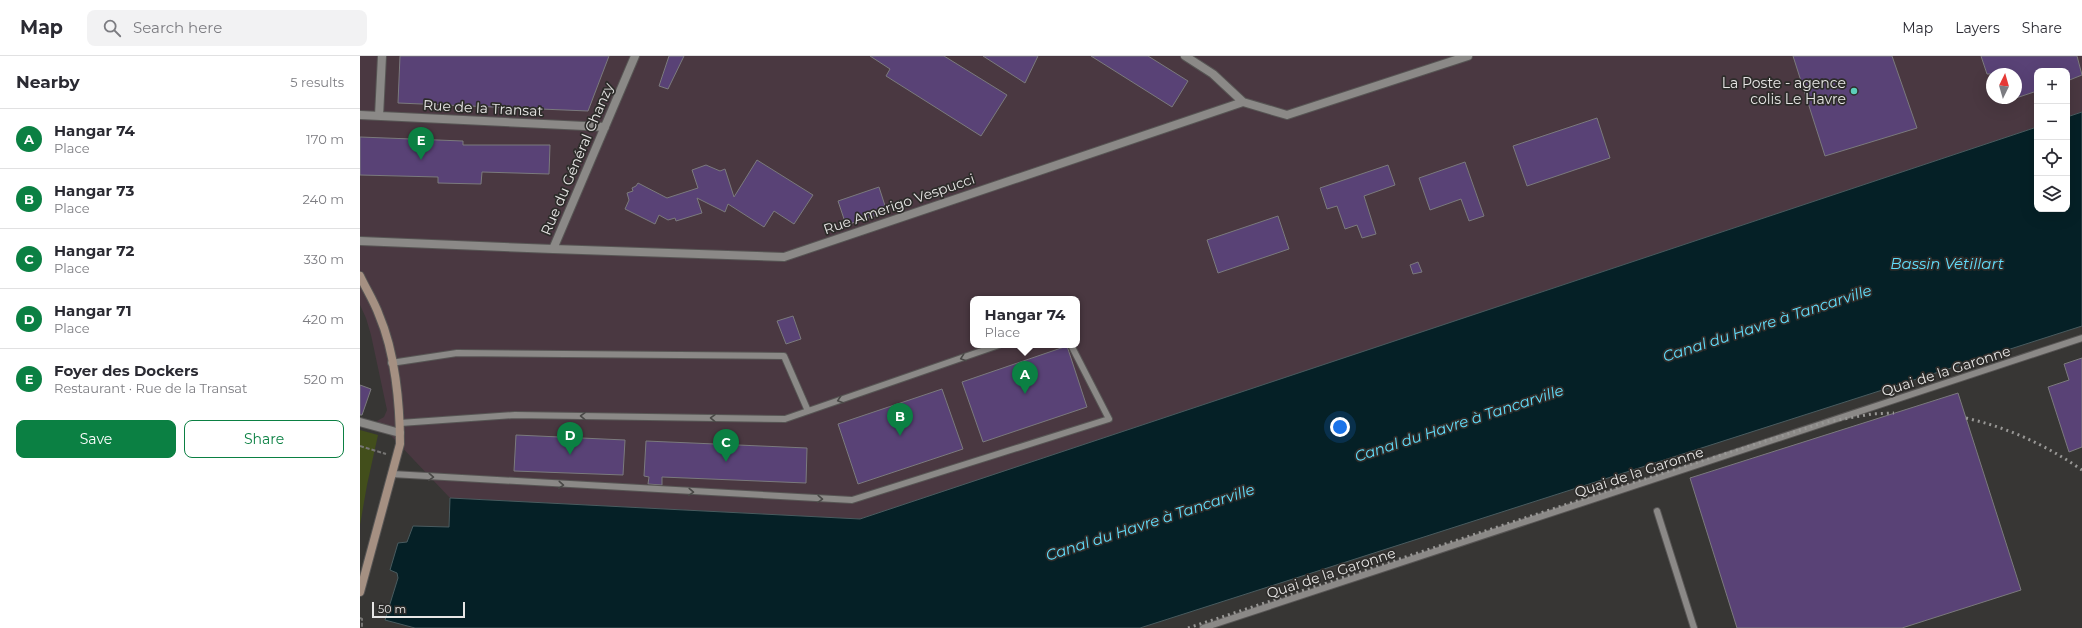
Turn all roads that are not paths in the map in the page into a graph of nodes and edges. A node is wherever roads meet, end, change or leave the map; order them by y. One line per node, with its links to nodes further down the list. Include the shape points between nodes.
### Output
1 (382, 56): 7 (street)
2 (635, 56): 8 (street, Rue du Général Chanzy)
3 (1185, 56): 5 (street, via 1213,74)
4 (1468, 56): 5 (street, via 1287,115)
5 (1243, 102): 10 (street, Rue Amerigo Vespucci, via 784,257)
6 (360, 115): 7 (street, Rue de la Transat)
7 (379, 116): 8 (street, Rue de la Transat)
8 (605, 128): 10 (street, Rue du Général Chanzy)
9 (360, 241): 10 (street, Rue du Général Chanzy)
10 (553, 249)
11 (360, 276): 15 (street, via 379,315)
12 (2082, 338): 23 (lane, Quai de la Garonne)
13 (990, 348): 16 (lane, one-way to 16)
14 (1074, 348): 20 (lane, one-way to 14, via 852,500 1109,419)
15 (391, 364): 16 (lane, via 457,353 784,356); 18 (street)
16 (808, 410): 18 (lane, one-way to 18, via 785,419 515,415)
17 (360, 422): 19 (street)
18 (400, 422): 19 (street)
19 (400, 433): 20 (street, via 400,444)
20 (392, 474): 22 (street)
21 (1657, 511): 24 (lane)
22 (360, 592)
23 (1203, 628)
24 (1694, 628)

